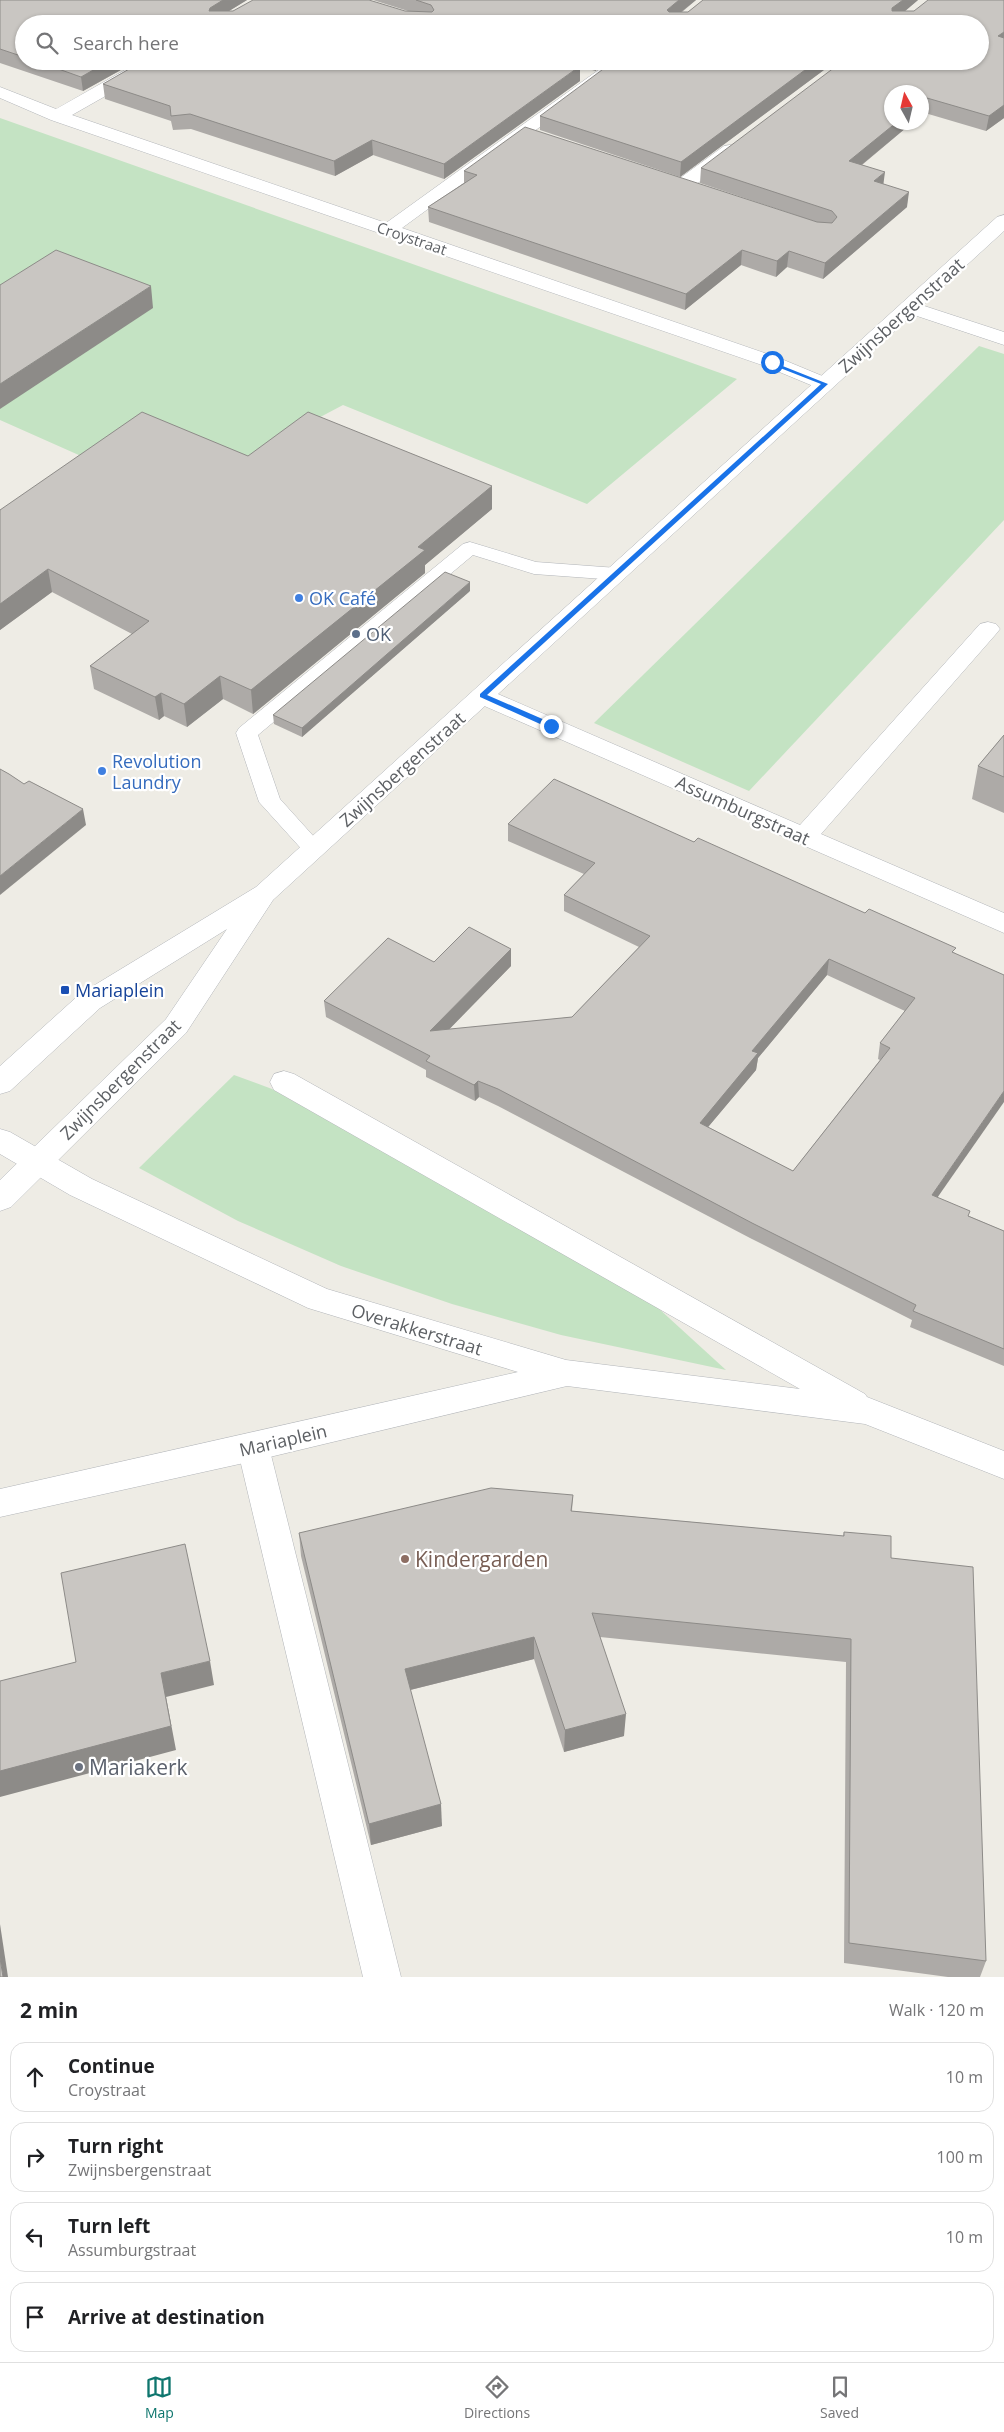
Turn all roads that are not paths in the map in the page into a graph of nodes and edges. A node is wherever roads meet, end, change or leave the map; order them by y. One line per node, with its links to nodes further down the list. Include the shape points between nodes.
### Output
1 (138, 70): 6 (street)
2 (610, 70): 4 (street)
3 (579, 73): 4 (street)
4 (597, 79): 7 (street)
5 (0, 92): 6 (street, Croystraat)
6 (57, 116): 14 (street, Croystraat)
7 (523, 133): 9 (street); 14 (street)
8 (746, 138): 11 (street)
9 (542, 139)
10 (664, 179): 11 (street)
11 (683, 185): 12 (street)
12 (702, 192)
13 (1004, 221): 15 (street, Zwijnsbergenstraat)
14 (388, 230): 17 (street, Croystraat, via 772,362)
15 (909, 307): 16 (street); 17 (street, Zwijnsbergenstraat)
16 (1004, 339)
17 (825, 384): 18 (street, Zwijnsbergenstraat)
18 (617, 574): 20 (street, Zwijnsbergenstraat); 22 (lane, via 534,568 470,548 247,733 270,802)
19 (988, 629): 21 (street)
20 (482, 696): 21 (street, Assumburgstraat); 22 (street, Zwijnsbergenstraat)
21 (804, 837): 24 (street, Assumburgstraat)
22 (314, 849): 23 (street, Zwijnsbergenstraat)
23 (265, 894): 26 (street, Zwijnsbergenstraat, via 90,1001); 28 (street, Zwijnsbergenstraat, via 176,1026)
24 (1004, 924)
25 (284, 1082): 31 (street, Overakkerstraat)
26 (0, 1083)
27 (0, 1140): 28 (street, Overakkerstraat)
28 (38, 1162): 29 (street, Zwijnsbergenstraat); 30 (street, Overakkerstraat, via 81,1187 319,1299)
29 (0, 1199)
30 (566, 1373): 31 (street, Overakkerstraat); 32 (street, Mariaplein)
31 (867, 1411): 33 (street, Overakkerstraat)
32 (253, 1448): 34 (street, Mariaplein); 35 (street)
33 (1004, 1464)
34 (0, 1503)
35 (382, 1977)

